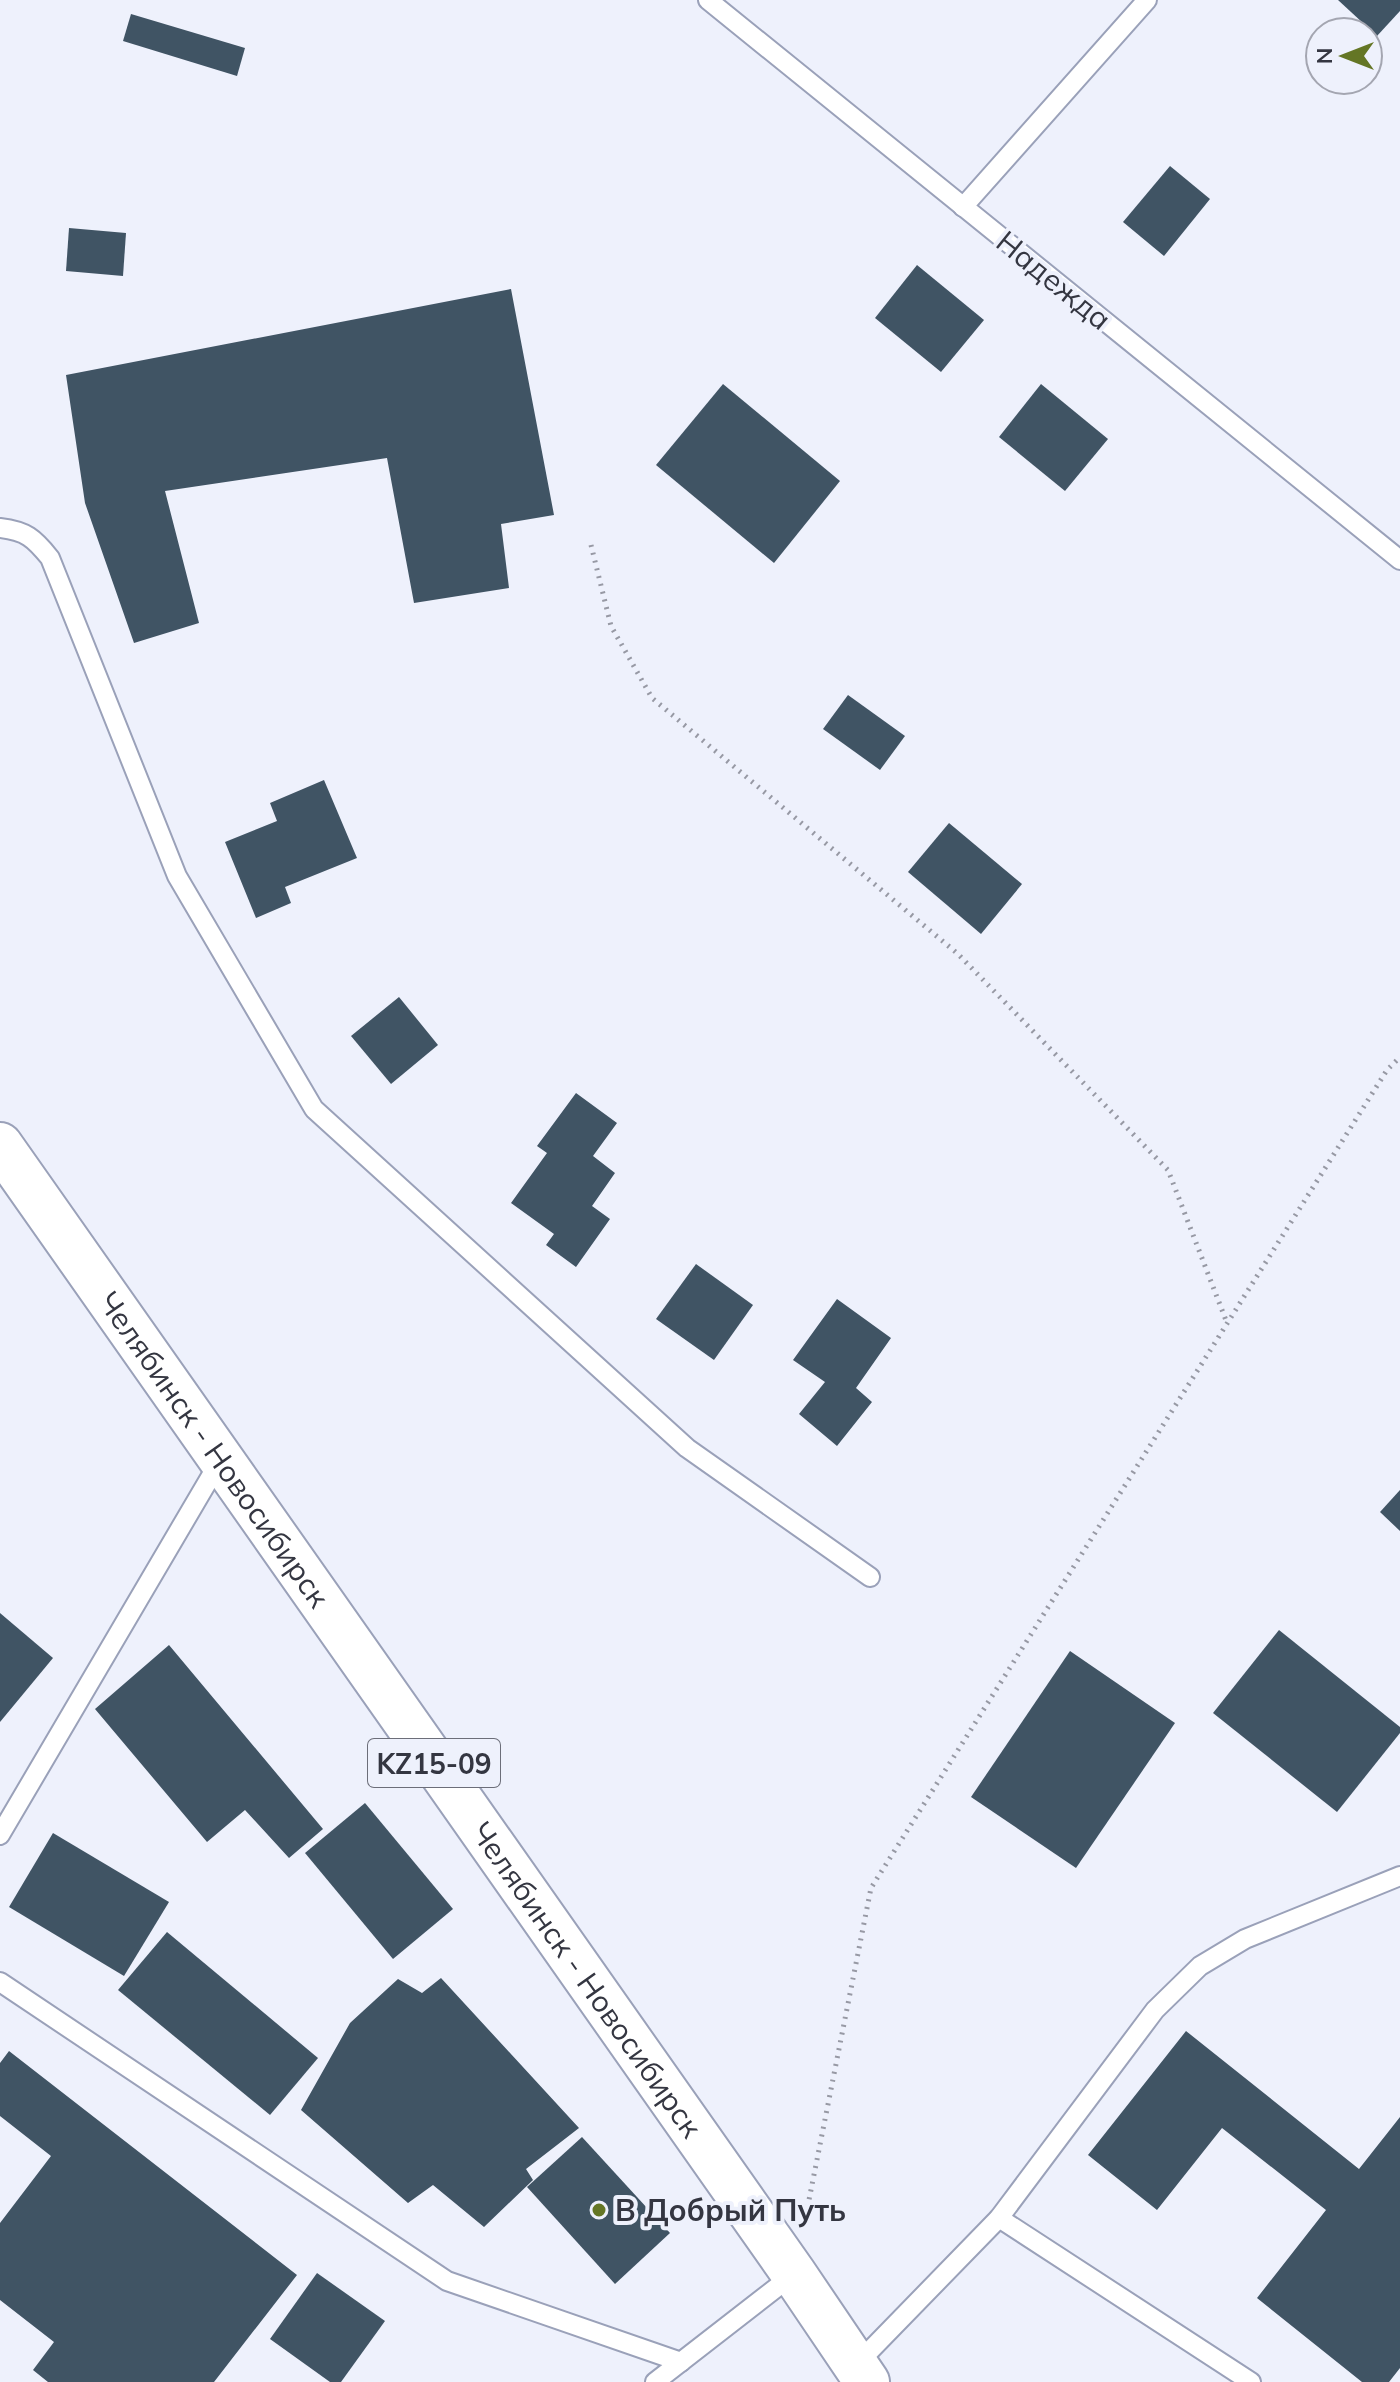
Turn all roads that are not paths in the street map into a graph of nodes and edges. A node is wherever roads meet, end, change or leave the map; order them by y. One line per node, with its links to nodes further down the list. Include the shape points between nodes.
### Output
1 (708, 0): 3 (lane, Надежда)
2 (1147, 0): 3 (lane)
3 (963, 207): 5 (lane, Надежда)
4 (0, 528): 8 (lane, via 34,538 50,558 177,876 314,1109 687,1448)
5 (1400, 560)
6 (0, 1145): 7 (highway, Челябинск - Новосибирск / KZ15-09)
7 (221, 1459): 9 (lane); 13 (highway, Челябинск - Новосибирск / KZ15-09)
8 (870, 1577)
9 (0, 1835)
10 (1400, 1876): 12 (lane, via 1245,1939 1200,1966 1155,2010)
11 (0, 1982): 14 (lane, via 447,2281)
12 (999, 2218): 15 (lane); 17 (lane)
13 (794, 2274): 14 (lane); 15 (highway, Челябинск - Новосибирск / KZ15-09)
14 (681, 2362): 16 (lane)
15 (861, 2374)
16 (655, 2382)
17 (1251, 2382)

